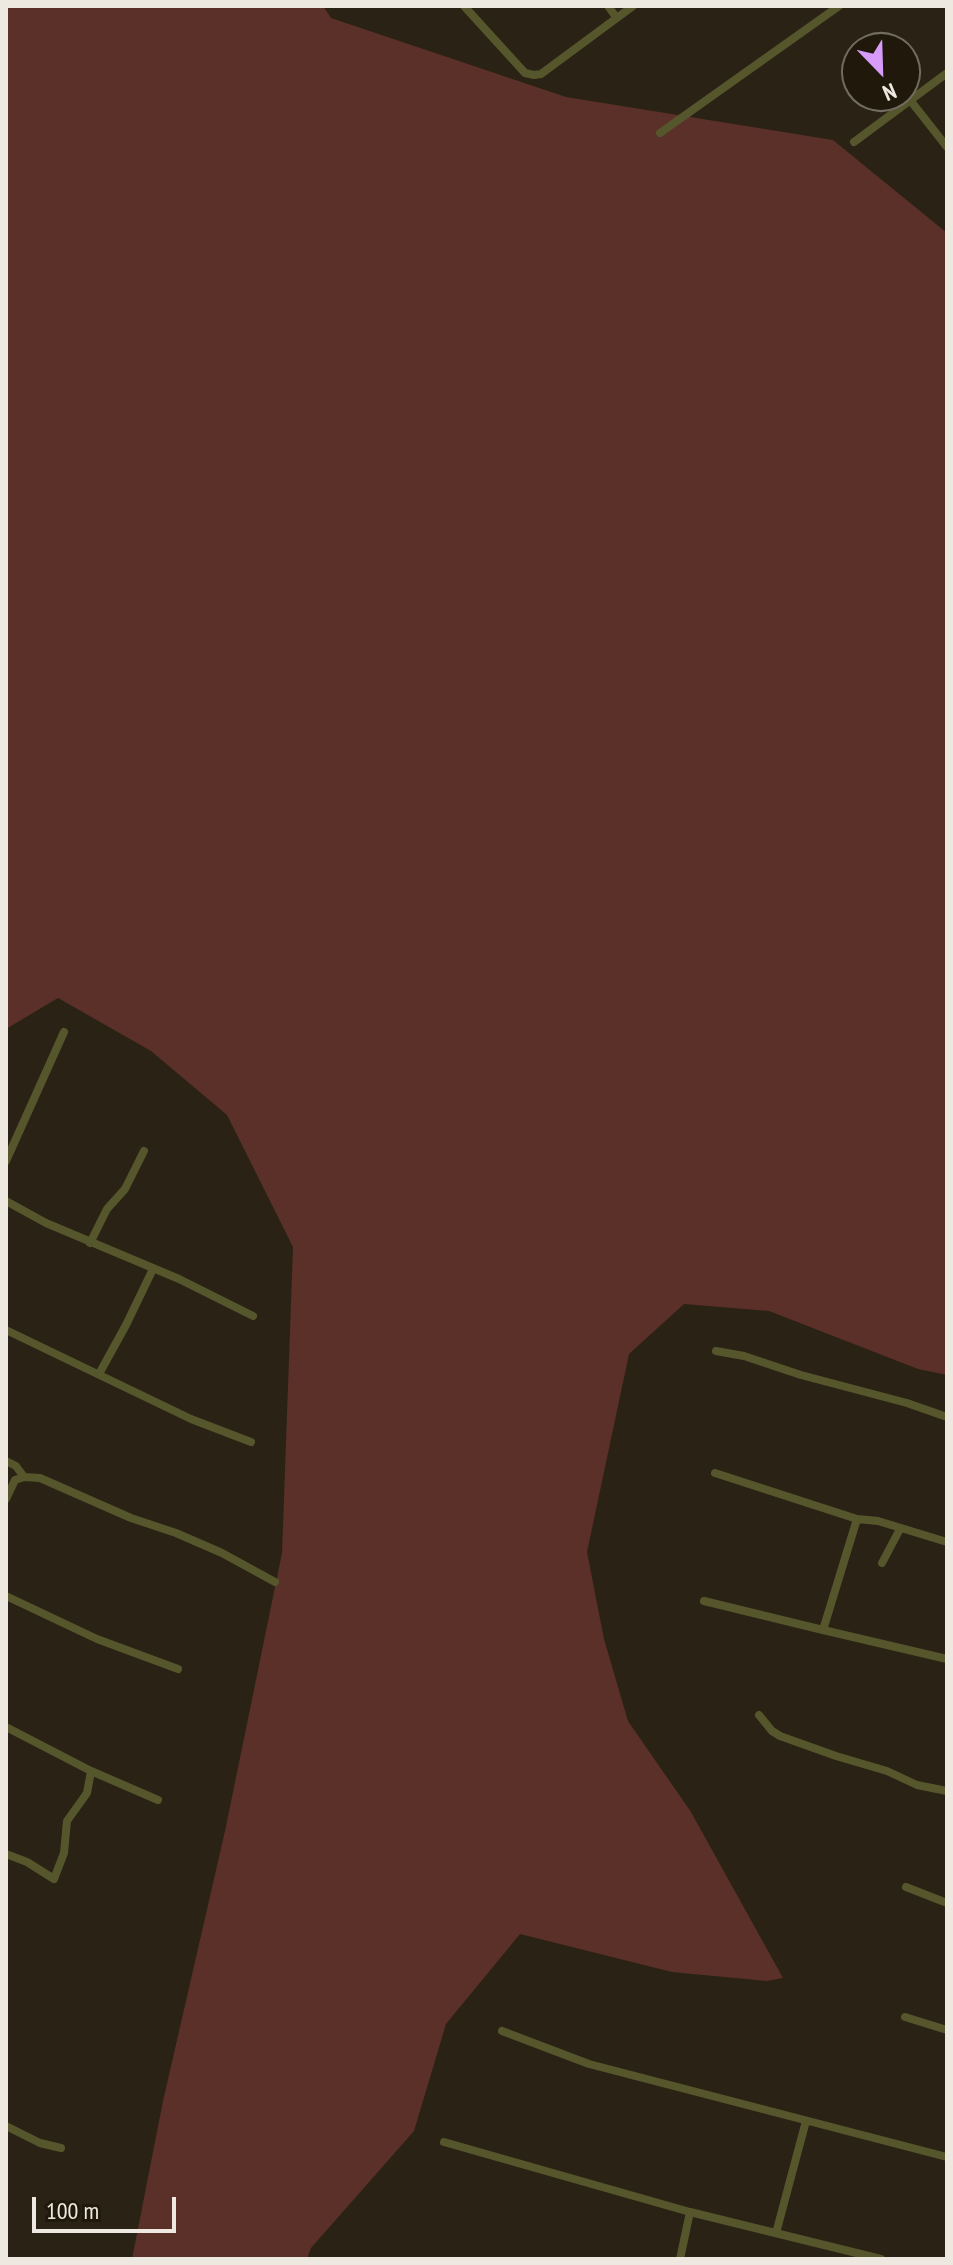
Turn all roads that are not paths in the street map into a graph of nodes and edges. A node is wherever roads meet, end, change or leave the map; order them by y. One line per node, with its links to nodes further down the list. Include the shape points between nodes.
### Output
1 (464, 6): 5 (street, via 525,73 534,75)
2 (608, 6): 5 (street)
3 (633, 6): 5 (street)
4 (839, 6): 10 (street)
5 (616, 17)
6 (947, 73): 7 (street)
7 (921, 92)
8 (894, 112): 11 (street)
9 (919, 112): 12 (street)
10 (660, 133)
11 (854, 142)
12 (947, 147)
13 (64, 1032): 15 (street)
14 (144, 1151): 17 (street)
15 (6, 1161)
16 (6, 1201): 17 (street)
17 (90, 1243): 18 (street)
18 (153, 1269): 19 (street); 22 (street)
19 (253, 1316)
20 (6, 1330): 22 (street)
21 (716, 1351): 23 (street)
22 (99, 1374): 24 (street)
23 (947, 1417)
24 (251, 1442)
25 (6, 1461): 27 (street)
26 (715, 1473): 29 (street)
27 (24, 1477): 28 (street, via 15,1480); 33 (street, via 40,1478 176,1533)
28 (6, 1499)
29 (857, 1519): 30 (street); 36 (street)
30 (900, 1529): 31 (street); 32 (street)
31 (947, 1542)
32 (882, 1563)
33 (275, 1582)
34 (6, 1596): 38 (street, via 97,1639)
35 (704, 1601): 36 (street)
36 (823, 1630): 37 (street)
37 (947, 1659)
38 (178, 1669)
39 (759, 1715): 42 (street, via 780,1736)
40 (6, 1727): 41 (street)
41 (91, 1771): 43 (street); 44 (street, via 87,1793 67,1821 64,1853 54,1879)
42 (947, 1791)
43 (158, 1800)
44 (6, 1854)
45 (906, 1887): 46 (street)
46 (947, 1903)
47 (905, 2017): 48 (street)
48 (947, 2030)
49 (502, 2031): 50 (street, via 589,2064)
50 (806, 2121): 54 (street); 56 (street)
51 (6, 2126): 53 (street)
52 (444, 2142): 55 (street)
53 (61, 2148)
54 (947, 2157)
55 (690, 2212): 56 (street); 57 (street)
56 (776, 2233): 58 (street)
57 (680, 2259)
58 (881, 2259)

